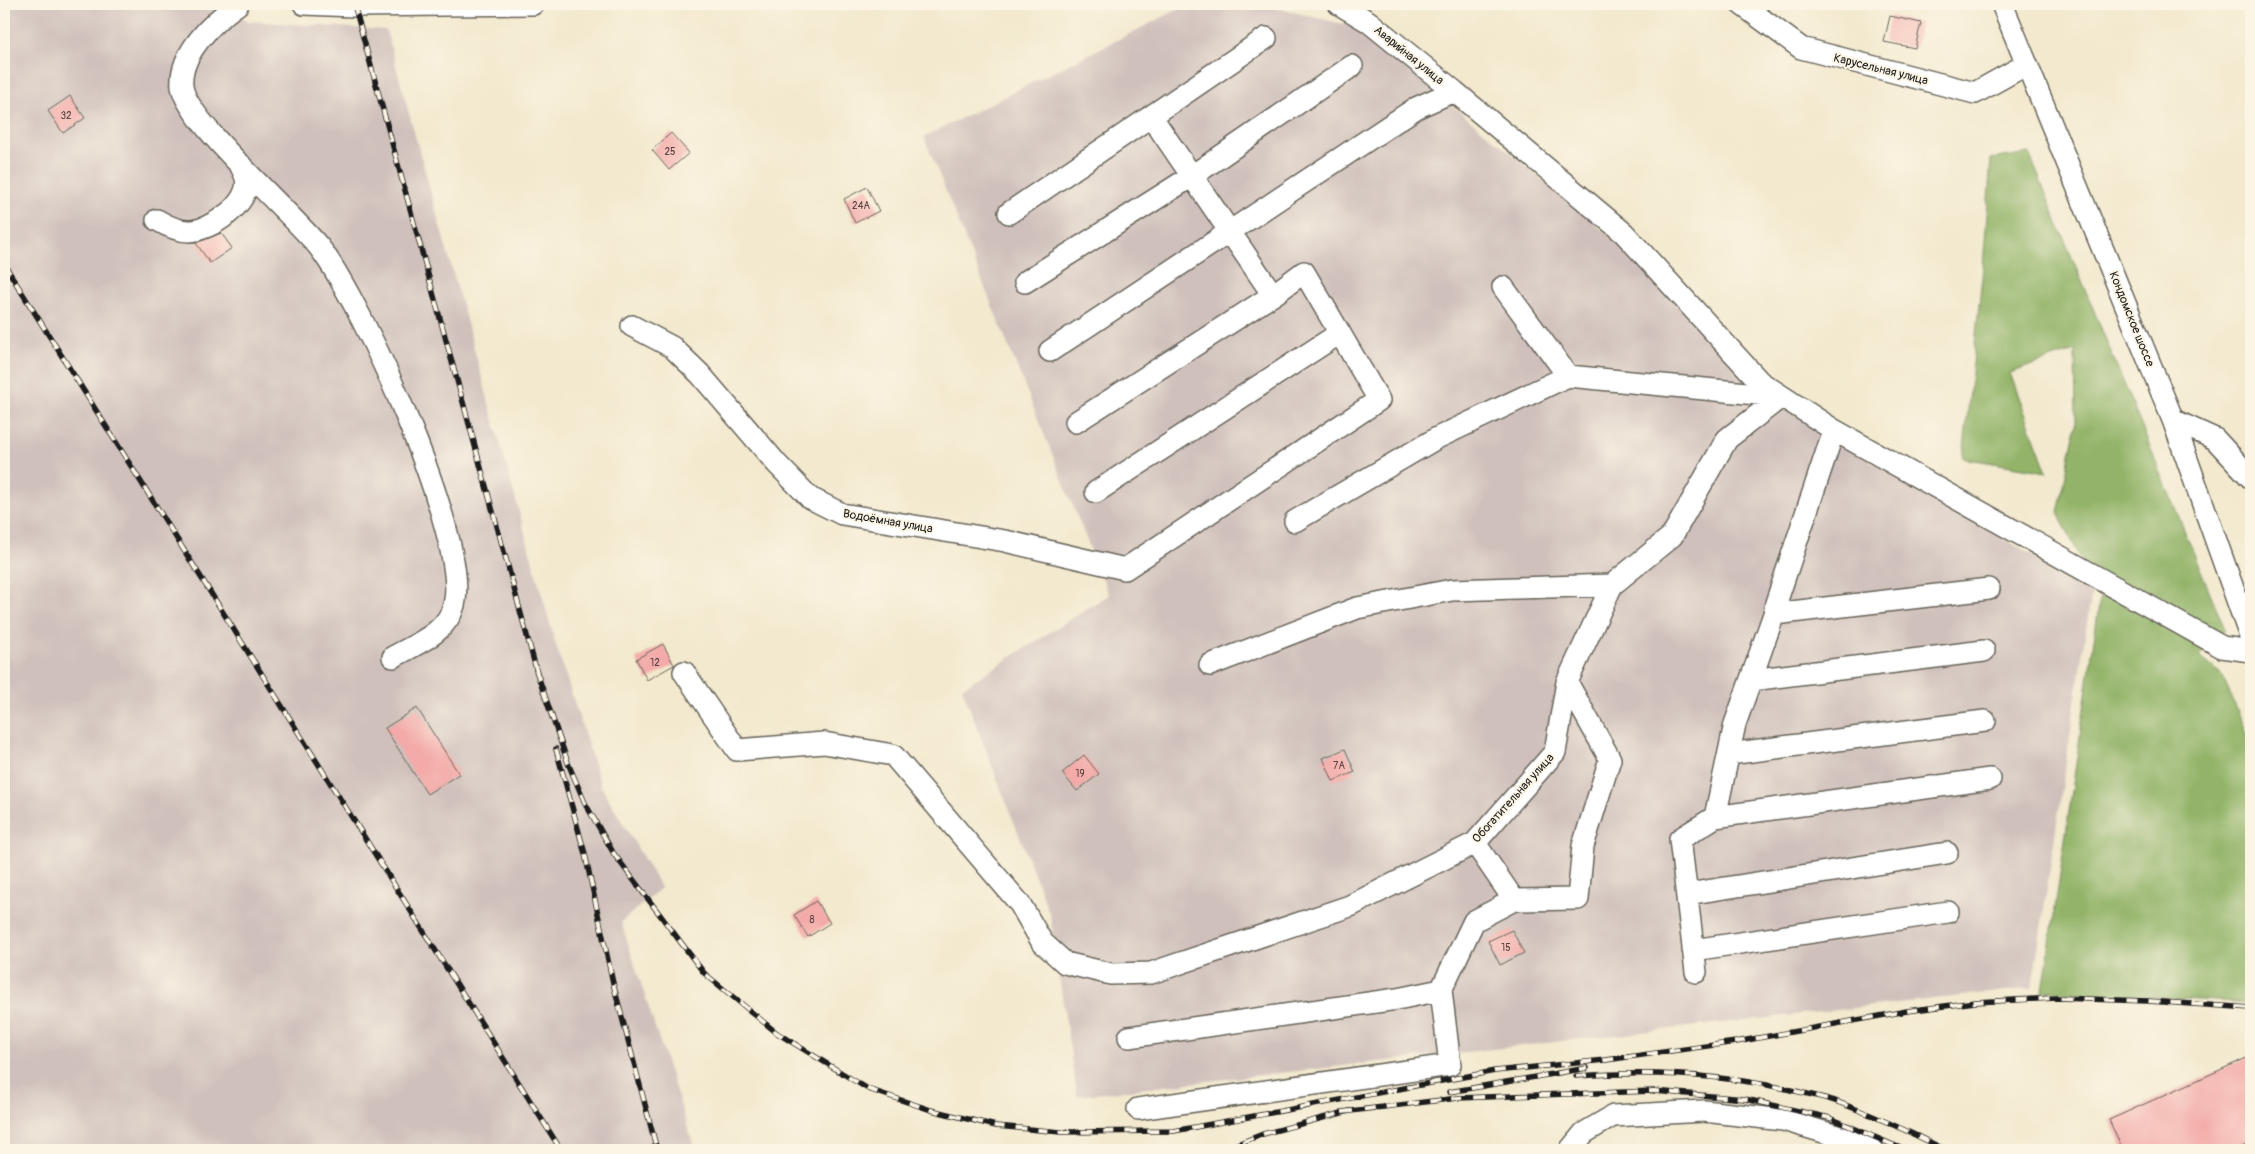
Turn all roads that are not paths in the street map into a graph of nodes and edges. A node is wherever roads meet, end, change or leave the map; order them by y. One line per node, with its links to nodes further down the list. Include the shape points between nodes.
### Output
1 (238, 4): 12 (street, via 214,21 204,34 186,64 182,87 198,118)
2 (304, 4): 3 (street)
3 (533, 4)
4 (1339, 4): 10 (street, Аварийная улица, via 1369,22)
5 (1741, 4): 8 (street, Карусельная улица, via 1801,48 1975,93)
6 (2002, 4): 8 (street, Кондомское шоссе)
7 (1266, 38): 11 (street)
8 (2027, 64): 25 (street, Кондомское шоссе)
9 (1352, 66): 13 (street)
10 (1454, 91): 16 (street, via 1416,108); 24 (street, Аварийная улица, via 1624,233 1760,382)
11 (1151, 116): 13 (street); 14 (street)
12 (240, 164): 15 (street, via 247,179 246,189 240,202 223,218 188,231 177,230); 37 (street, via 296,220 343,284 384,363 437,502 455,563 457,591 454,606 448,621 432,635)
13 (1192, 176): 16 (street); 17 (street)
14 (1009, 213)
15 (157, 220)
16 (1229, 231): 19 (street); 22 (street)
17 (1025, 282)
18 (1503, 288): 23 (street)
19 (1273, 295): 21 (street, via 1304,272); 26 (street)
20 (632, 326): 21 (street, Водоёмная улица, via 672,347 810,498 842,514 1005,541 1125,569 1379,400)
21 (1340, 333): 29 (street)
22 (1050, 350)
23 (1568, 376): 24 (street); 30 (street, via 1438,438)
24 (1781, 397): 27 (street, Аварийная улица); 31 (street, Обогатительная улица, via 1727,439 1672,536)
25 (2173, 420): 28 (street, via 2215,439); 34 (street, Кондомское шоссе)
26 (1076, 422)
27 (1834, 430): 33 (street); 36 (street, Аварийная улица, via 2222,647)
28 (2251, 478)
29 (1096, 492)
30 (1296, 521)
31 (1612, 585): 38 (street, via 1452,590 1357,608); 41 (street, Обогатительная улица)
32 (1989, 589): 33 (street)
33 (1774, 614): 40 (street)
34 (2251, 639)
35 (1984, 651): 40 (street)
36 (2251, 651)
37 (393, 657)
38 (1210, 665)
39 (684, 672): 46 (street, Обогатительная улица, via 738,750 824,743 893,755 1020,904 1042,942 1065,963 1111,974 1151,973 1350,906)
40 (1751, 680): 43 (street, via 1735,724)
41 (1567, 682): 46 (street, Обогатительная улица, via 1555,752); 49 (street, via 1610,759 1583,846 1578,899)
42 (1985, 721): 43 (street)
43 (1729, 754): 45 (street)
44 (1990, 779): 45 (street)
45 (1715, 817): 48 (street, via 1680,839)
46 (1475, 843): 49 (street)
47 (1947, 853): 48 (street)
48 (1687, 894): 51 (street)
49 (1514, 900): 53 (street, via 1474,921)
50 (1948, 912): 51 (street)
51 (1693, 950): 52 (street)
52 (1696, 972)
53 (1441, 990): 54 (street); 55 (street, via 1450,1065)
54 (1130, 1037)
55 (1138, 1109)
56 (1570, 1150): 57 (street, via 1584,1133 1613,1116 1704,1111 1783,1120 1854,1141)
57 (1873, 1150)

